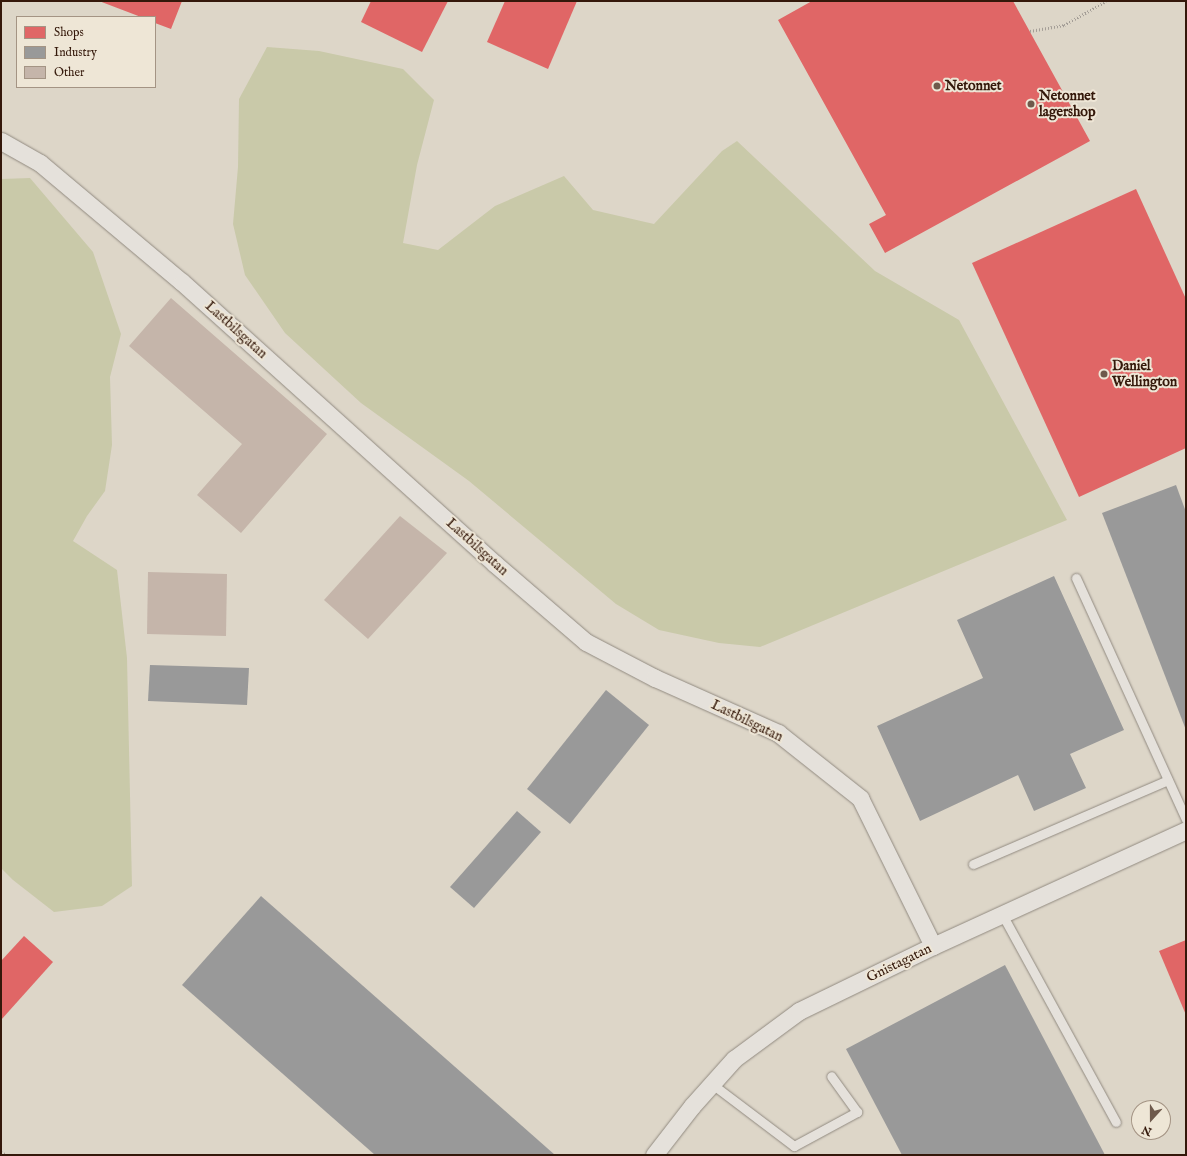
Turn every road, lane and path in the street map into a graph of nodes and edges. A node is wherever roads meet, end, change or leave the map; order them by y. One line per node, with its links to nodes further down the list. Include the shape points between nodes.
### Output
1 (1106, 1): 2 (path, via 1064,25)
2 (1030, 31)
3 (1, 141): 10 (street, Lastbilsgatan, via 40,163 182,282 494,563 586,642 655,678 778,733 860,798)
4 (1076, 578): 5 (lane)
5 (1168, 780): 6 (lane); 8 (lane)
6 (1186, 819)
7 (1186, 830): 9 (street, Gnistagatan)
8 (973, 864)
9 (1002, 914): 10 (street, Gnistagatan); 13 (lane)
10 (933, 946): 12 (street, Gnistagatan, via 799,1011 734,1059)
11 (831, 1076): 12 (lane, via 857,1112 794,1146)
12 (712, 1084): 16 (street, Gnistagatan)
13 (1116, 1122)
14 (1, 1152): 15 (path)
15 (7, 1155)
16 (654, 1155)

